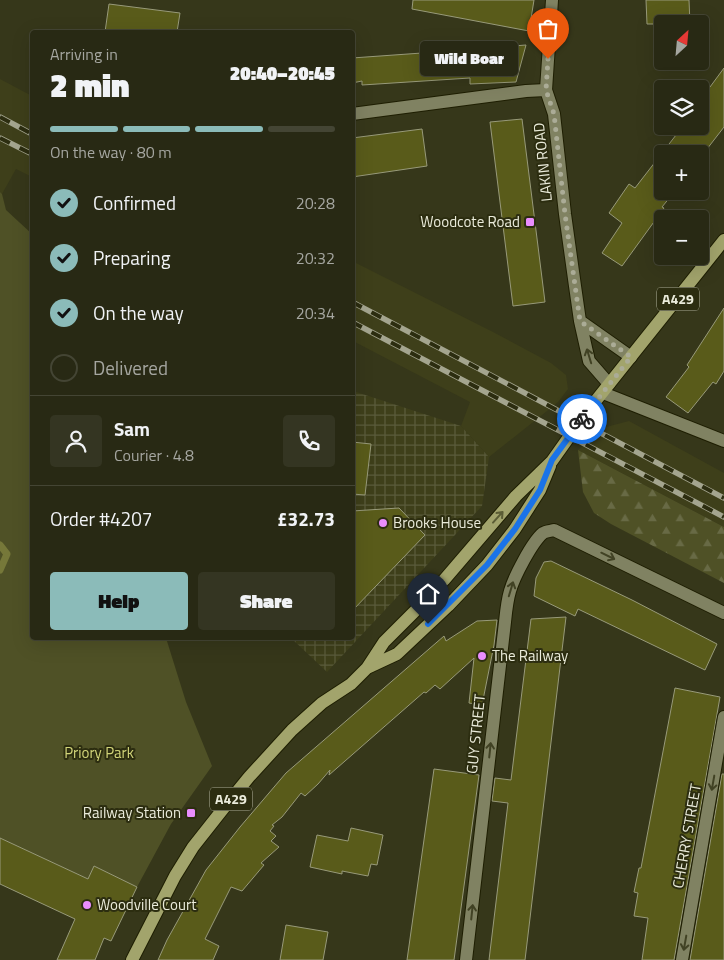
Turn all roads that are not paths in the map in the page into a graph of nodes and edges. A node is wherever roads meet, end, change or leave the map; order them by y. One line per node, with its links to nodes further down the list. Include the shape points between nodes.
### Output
1 (552, 0): 2 (street, LAKIN ROAD)
2 (546, 90): 3 (street); 5 (street, LAKIN ROAD, via 554,114)
3 (355, 114)
4 (724, 240): 6 (main road, A429)
5 (580, 321): 6 (street); 7 (street, LAKIN ROAD, one-way to 5, via 589,362)
6 (631, 357): 7 (main road, A429)
7 (606, 388): 8 (street); 9 (main road, A429)
8 (724, 441)
9 (552, 460): 11 (main road, A429, one-way to 9, via 384,642); 11 (main road, A429, via 540,490 487,565 397,654)
10 (724, 613): 14 (street, GUY STREET, one-way to 10, via 509,592 534,545 544,532 554,530)
11 (367, 668): 13 (main road, A429, via 292,730 218,814 175,876)
12 (724, 717): 15 (street, CHERRY STREET, one-way to 15)
13 (132, 960)
14 (466, 960)
15 (682, 960)

